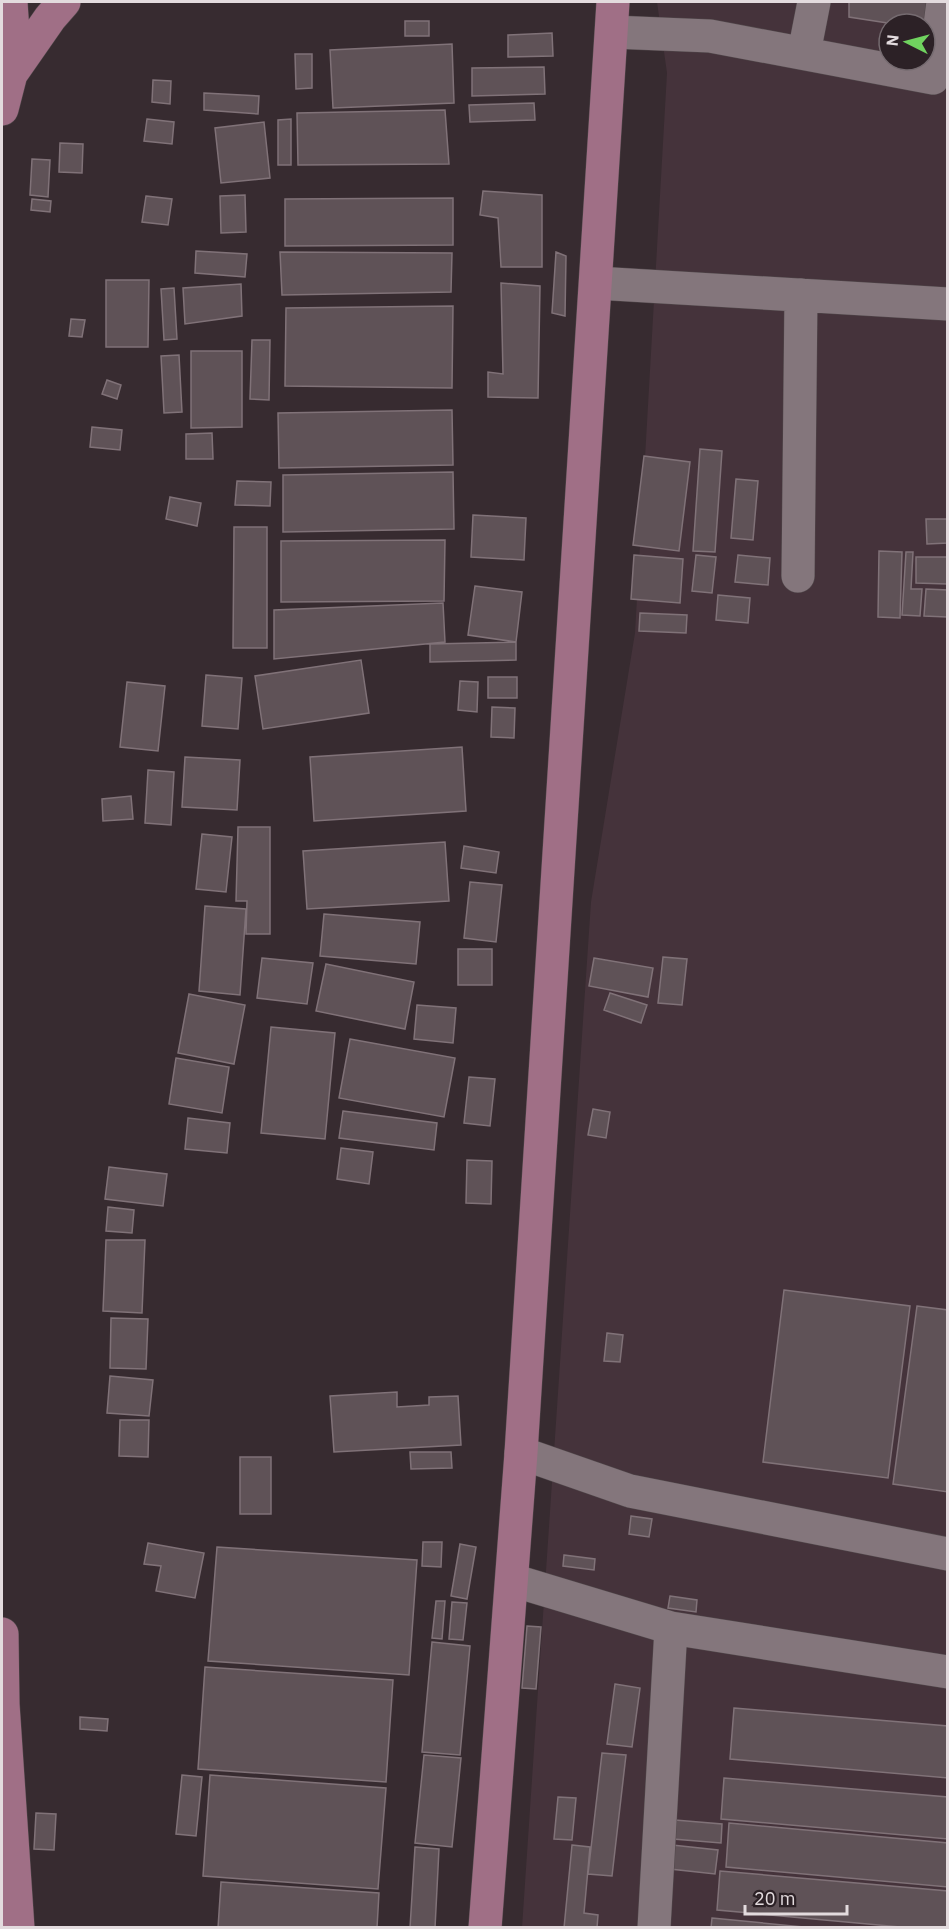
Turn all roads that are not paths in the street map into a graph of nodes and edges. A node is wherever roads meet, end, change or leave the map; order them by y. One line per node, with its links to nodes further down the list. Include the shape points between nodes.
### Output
1 (11, 2): 8 (main road)
2 (64, 2): 8 (main road)
3 (592, 2): 21 (main road, via 502,1447)
4 (814, 2): 7 (lane)
5 (943, 2): 7 (lane, via 933,78)
6 (613, 17): 7 (lane); 10 (main road)
7 (804, 53)
8 (11, 74): 9 (main road)
9 (2, 109)
10 (596, 283): 11 (lane); 14 (main road)
11 (801, 295): 12 (lane); 13 (lane)
12 (948, 304)
13 (798, 576)
14 (521, 1453): 15 (lane, via 630,1491); 16 (main road)
15 (948, 1554)
16 (512, 1580): 17 (lane); 22 (main road)
17 (671, 1628): 19 (lane); 23 (lane)
18 (2, 1634): 20 (main road)
19 (948, 1672)
20 (18, 1928)
21 (465, 1928)
22 (485, 1928)
23 (654, 1928)

